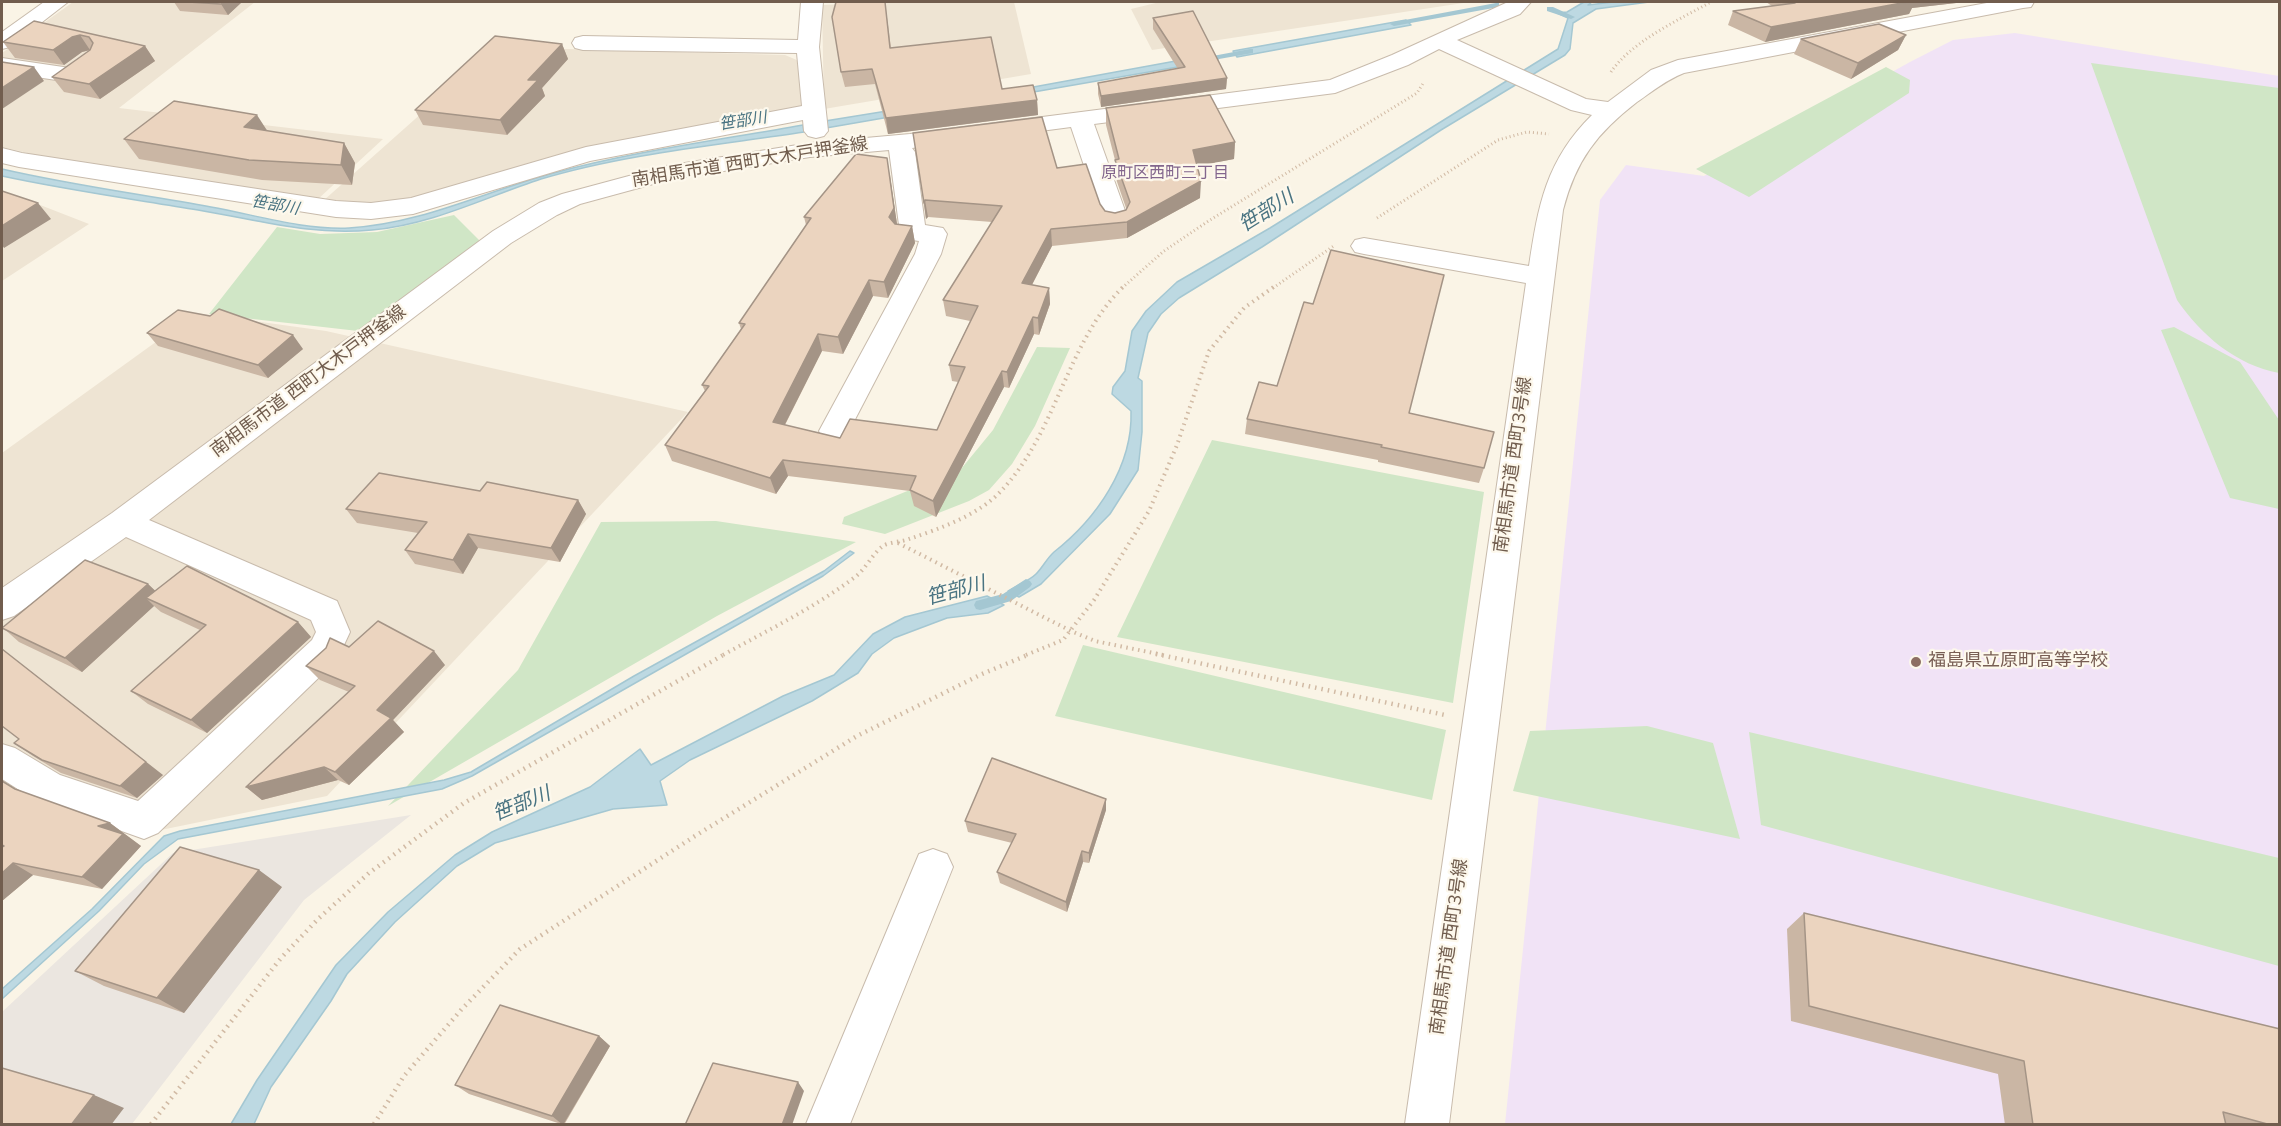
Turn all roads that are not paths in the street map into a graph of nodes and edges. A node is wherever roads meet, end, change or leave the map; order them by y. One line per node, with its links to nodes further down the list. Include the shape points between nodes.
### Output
1 (57, 2): 6 (street)
2 (812, 2): 8 (street)
3 (1520, 2): 5 (street)
4 (2023, 2): 11 (street, via 1678,67 1659,75)
5 (1439, 40): 11 (street, via 1590,108 1603,110); 12 (street, 南相馬市道 西町大木戸押釜線, via 1335,86)
6 (2, 42)
7 (583, 42): 8 (street)
8 (808, 47): 13 (street)
9 (2, 65): 10 (street, via 77,70)
10 (47, 91)
11 (1625, 100): 18 (street, 南相馬市道 西町3号線, via 1604,116 1574,151 1556,186)
12 (1080, 119): 14 (street, 南相馬市道 西町大木戸押釜線); 16 (street)
13 (813, 129): 14 (street, 南相馬市道 西町大木戸押釜線); 15 (street, via 586,154 413,206 372,211 253,197); 20 (street, 南相馬市道 西町大木戸押釜線, via 603,188 548,209 477,255)
14 (896, 142): 19 (street, via 903,152 912,225 907,232 934,234 928,254)
15 (2, 155)
16 (1115, 219)
17 (1352, 244): 18 (street)
18 (1540, 277): 25 (street, 南相馬市道 西町3号線)
19 (834, 431)
20 (123, 522): 21 (street, 南相馬市道 西町大木戸押釜線); 22 (street, via 325,611 333,632 325,650 144,821 48,788)
21 (2, 606)
22 (2, 760)
23 (933, 867): 24 (street)
24 (828, 1125)
25 (1427, 1125)

